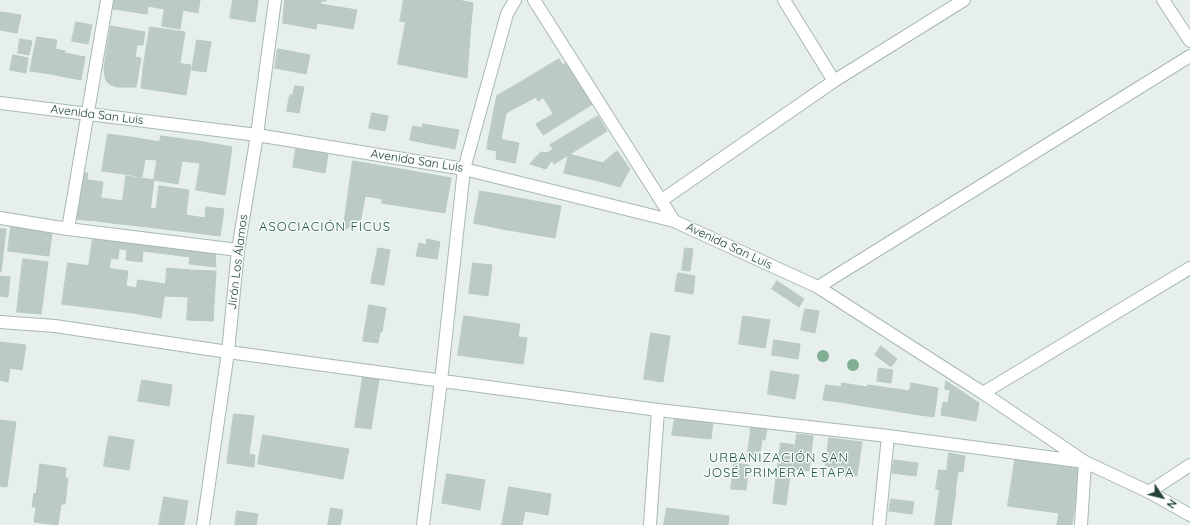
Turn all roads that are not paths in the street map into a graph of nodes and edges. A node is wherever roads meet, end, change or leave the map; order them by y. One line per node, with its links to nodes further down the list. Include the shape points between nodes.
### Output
1 (107, 0): 12 (street)
2 (275, 0): 13 (street, Jirón Los Álamos)
3 (515, 0): 14 (street, via 507,14)
4 (534, 0): 15 (street)
5 (784, 0): 10 (street)
6 (964, 0): 10 (street)
7 (1163, 0): 8 (street)
8 (1190, 40)
9 (1190, 56): 21 (street)
10 (834, 81): 15 (street)
11 (0, 102): 12 (street, Avenida San Luis)
12 (89, 114): 13 (street, Avenida San Luis); 18 (street)
13 (257, 135): 14 (street, Avenida San Luis); 19 (street, Jirón Los Álamos)
14 (464, 169): 17 (street, Avenida San Luis); 24 (street)
15 (662, 200): 17 (street)
16 (0, 218): 18 (street)
17 (674, 221): 21 (street, Avenida San Luis)
18 (68, 229): 19 (street)
19 (238, 250): 23 (street, Jirón Los Álamos)
20 (1190, 268): 25 (street)
21 (818, 287): 25 (street, Avenida San Luis)
22 (0, 322): 23 (street, via 55,326)
23 (228, 352): 24 (street); 32 (street, Jirón Los Álamos)
24 (441, 381): 26 (street); 33 (street)
25 (983, 393): 28 (street, Avenida San Luis)
26 (658, 410): 27 (street); 34 (street)
27 (888, 436): 28 (street); 35 (street)
28 (1086, 462): 30 (street); 36 (street)
29 (1190, 466): 30 (street)
30 (1149, 492): 31 (street)
31 (1190, 515)
32 (203, 525)
33 (423, 525)
34 (650, 525)
35 (879, 525)
36 (1081, 525)

